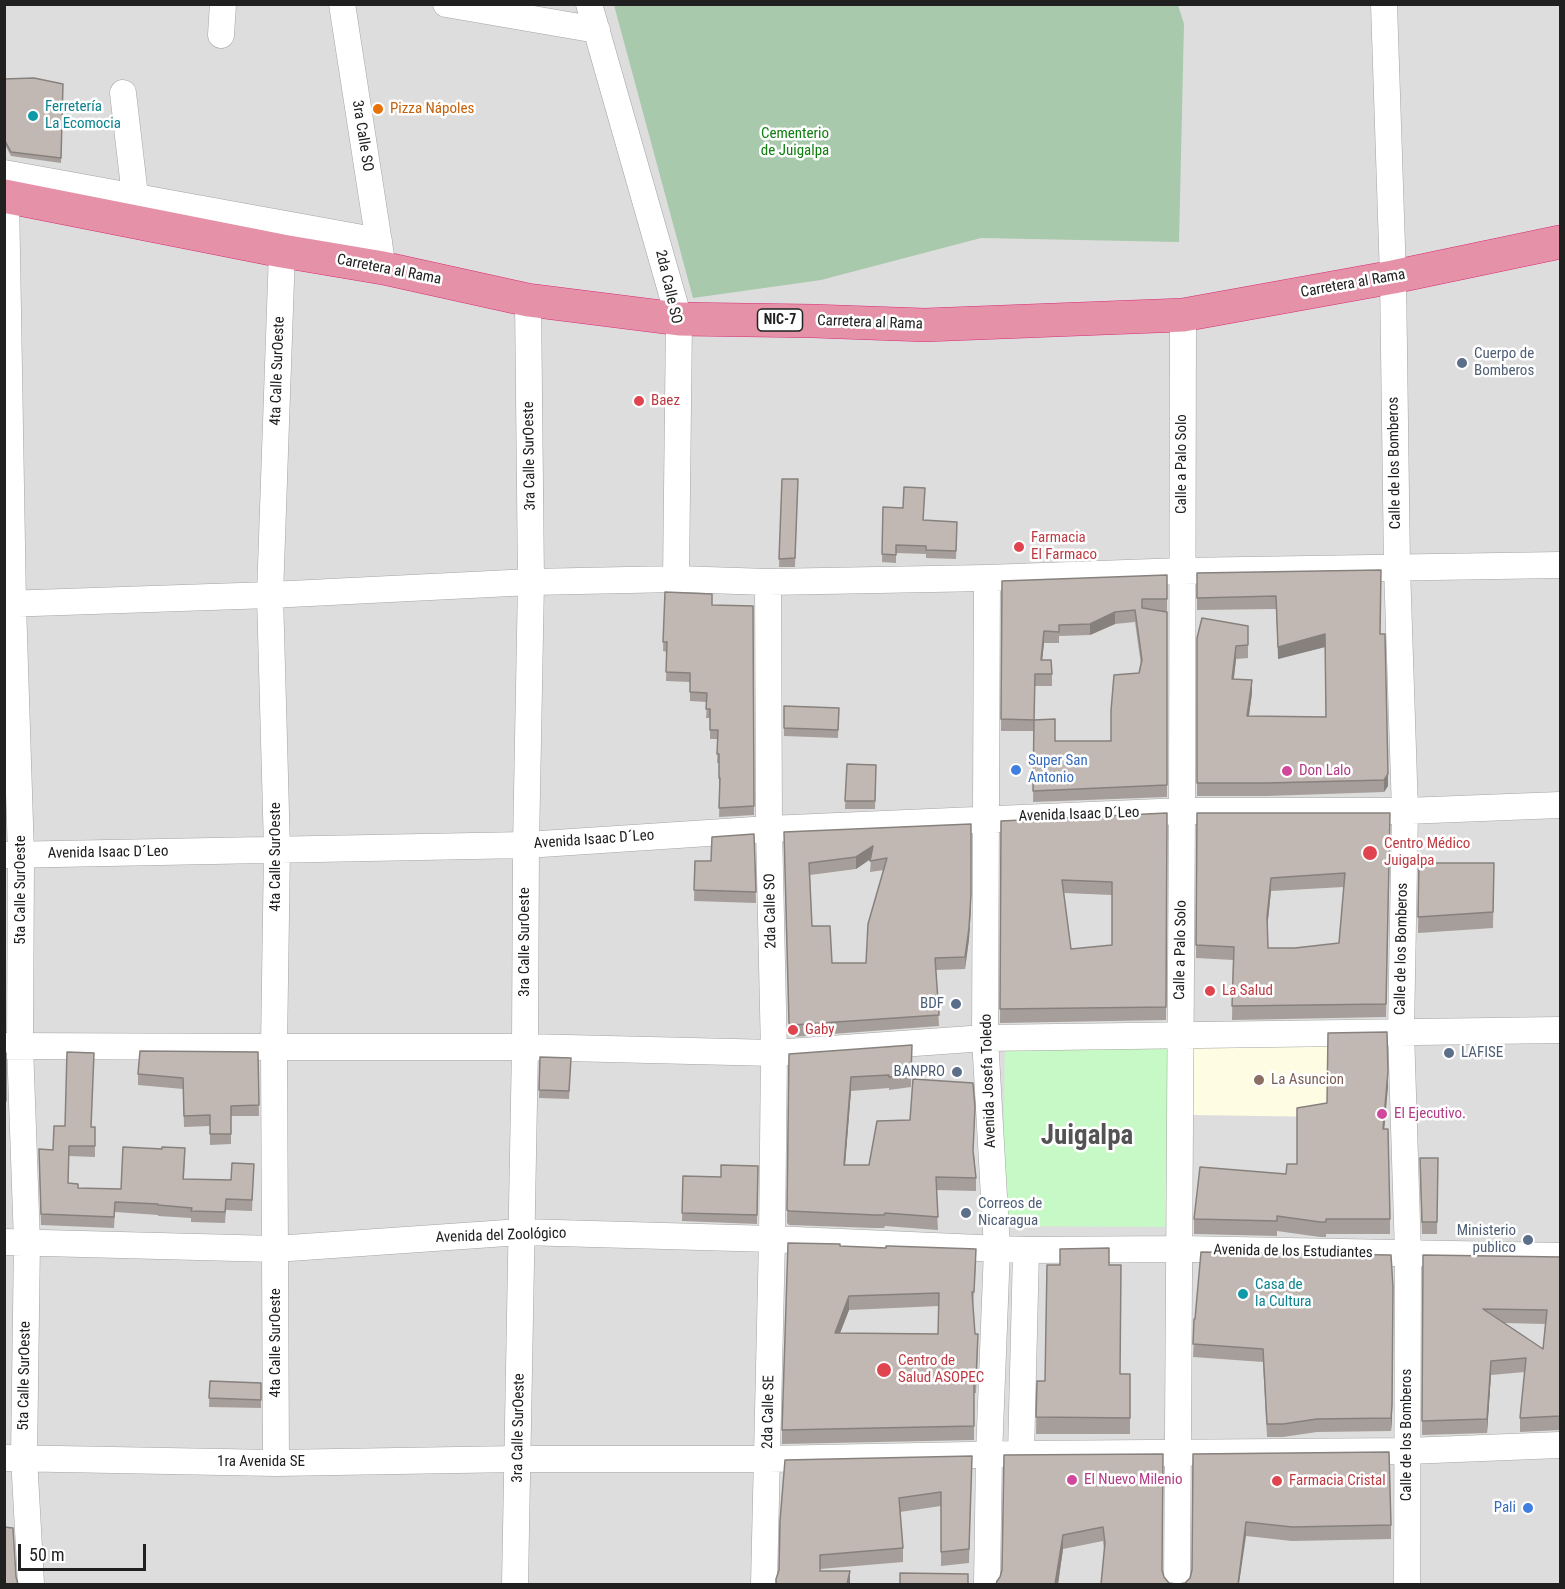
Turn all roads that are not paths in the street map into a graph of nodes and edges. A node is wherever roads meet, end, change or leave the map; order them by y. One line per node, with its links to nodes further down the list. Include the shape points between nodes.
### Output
1 (223, 4): 7 (street)
2 (342, 4): 13 (street, 3ra Calle SO)
3 (446, 4): 6 (street)
4 (589, 4): 6 (street, 2da Calle SO)
5 (1384, 4): 14 (street, Calle de los Bomberos)
6 (597, 30): 17 (street, 2da Calle SO)
7 (221, 35)
8 (123, 93): 10 (street)
9 (5, 188): 10 (highway, Carretera al Rama / NIC-7); 26 (street, 5ta Calle SurOeste)
10 (137, 209): 12 (highway, Carretera al Rama / NIC-7); 13 (street)
11 (1560, 242): 14 (highway, Carretera al Rama / NIC-7)
12 (282, 251): 13 (highway, Carretera al Rama / NIC-7); 25 (street, 4ta Calle SurOeste)
13 (381, 254): 15 (highway, Carretera al Rama / NIC-7)
14 (1393, 277): 16 (highway, Carretera al Rama / NIC-7); 19 (street, Calle de los Bomberos)
15 (528, 300): 17 (highway, Carretera al Rama / NIC-7); 23 (street, 3ra Calle SurOeste)
16 (1183, 315): 17 (highway, Carretera al Rama / NIC-7, via 925,325); 20 (street, Calle a Palo Solo)
17 (679, 319): 22 (street, 2da Calle SO)
18 (1560, 565): 19 (street)
19 (1397, 567): 20 (street); 29 (street, Calle de los Bomberos)
20 (1182, 571): 21 (street); 28 (street, Calle a Palo Solo)
21 (987, 578): 24 (street); 30 (street, Avenida Josefa Toledo)
22 (676, 579): 23 (street); 24 (street)
23 (531, 582): 25 (street); 32 (street, 3ra Calle SurOeste)
24 (768, 582): 31 (street, 2da Calle SO)
25 (270, 595): 26 (street); 33 (street, 4ta Calle SurOeste)
26 (9, 604): 34 (street, 5ta Calle SurOeste)
27 (1560, 805): 29 (street, Avenida Isaac D´Leo)
28 (1182, 811): 29 (street, Avenida Isaac D´Leo); 30 (street, Avenida Isaac D´Leo); 37 (street, Calle a Palo Solo)
29 (1404, 811): 36 (street, Calle de los Bomberos)
30 (986, 819): 31 (street, Avenida Isaac D´Leo); 38 (street, Avenida Josefa Toledo)
31 (769, 829): 32 (street, Avenida Isaac D´Leo); 42 (street, 2da Calle SO)
32 (526, 845): 33 (street, Avenida Isaac D´Leo); 41 (street, 3ra Calle SurOeste)
33 (277, 849): 34 (street, Avenida Isaac D´Leo); 40 (street, 4ta Calle SurOeste)
34 (13, 855): 39 (street, 5ta Calle SurOeste)
35 (1560, 1030): 36 (street)
36 (1401, 1031): 37 (street); 50 (street, Calle de los Bomberos)
37 (1180, 1036): 38 (street); 48 (street, Calle a Palo Solo)
38 (985, 1038): 42 (street); 47 (street, Avenida Josefa Toledo)
39 (12, 1045): 40 (street); 45 (street, 5ta Calle SurOeste)
40 (274, 1047): 41 (street); 46 (street, 4ta Calle SurOeste)
41 (525, 1047): 42 (street); 43 (street, 3ra Calle SurOeste)
42 (774, 1053): 44 (street, 2da Calle SO)
43 (521, 1232): 44 (street, Avenida del Zoológico); 46 (street, Avenida del Zoológico); 58 (street, 3ra Calle SurOeste)
44 (772, 1239): 47 (street, Avenida del Zoológico); 59 (street, 2da Calle SE)
45 (16, 1242): 46 (street, Avenida del Zoológico); 57 (street, 5ta Calle SurOeste)
46 (275, 1249): 60 (street, 4ta Calle SurOeste)
47 (997, 1249): 49 (street, Avenida del Zoológico); 56 (street, Avenida Josefa Toledo)
48 (1179, 1249): 49 (street, Avenida de los Estudiantes); 50 (street, Avenida de los Estudiantes); 54 (street, Calle a Palo Solo)
49 (1026, 1250): 55 (street)
50 (1408, 1254): 51 (street, Avenida de los Estudiantes); 53 (street, Calle de los Bomberos)
51 (1560, 1256)
52 (1560, 1445): 53 (street, 1ra Avenida SE)
53 (1407, 1451): 54 (street, 1ra Avenida SE); 66 (street, Calle de los Bomberos)
54 (1178, 1452): 55 (street, 1ra Avenida SE); 65 (street, Calle a Palo Solo)
55 (1021, 1454): 56 (street, 1ra Avenida SE)
56 (989, 1455): 59 (street, 1ra Avenida SE); 64 (street, Avenida Josefa Toledo)
57 (14, 1458): 60 (street, 1ra Avenida SE); 61 (street, 5ta Calle SurOeste)
58 (518, 1459): 59 (street, 1ra Avenida SE); 60 (street, 1ra Avenida SE); 62 (street, 3ra Calle SurOeste)
59 (768, 1459): 63 (street, 2da Calle SE)
60 (276, 1463)
61 (31, 1584)
62 (515, 1584)
63 (764, 1584)
64 (987, 1584)
65 (1178, 1584)
66 (1407, 1584)

